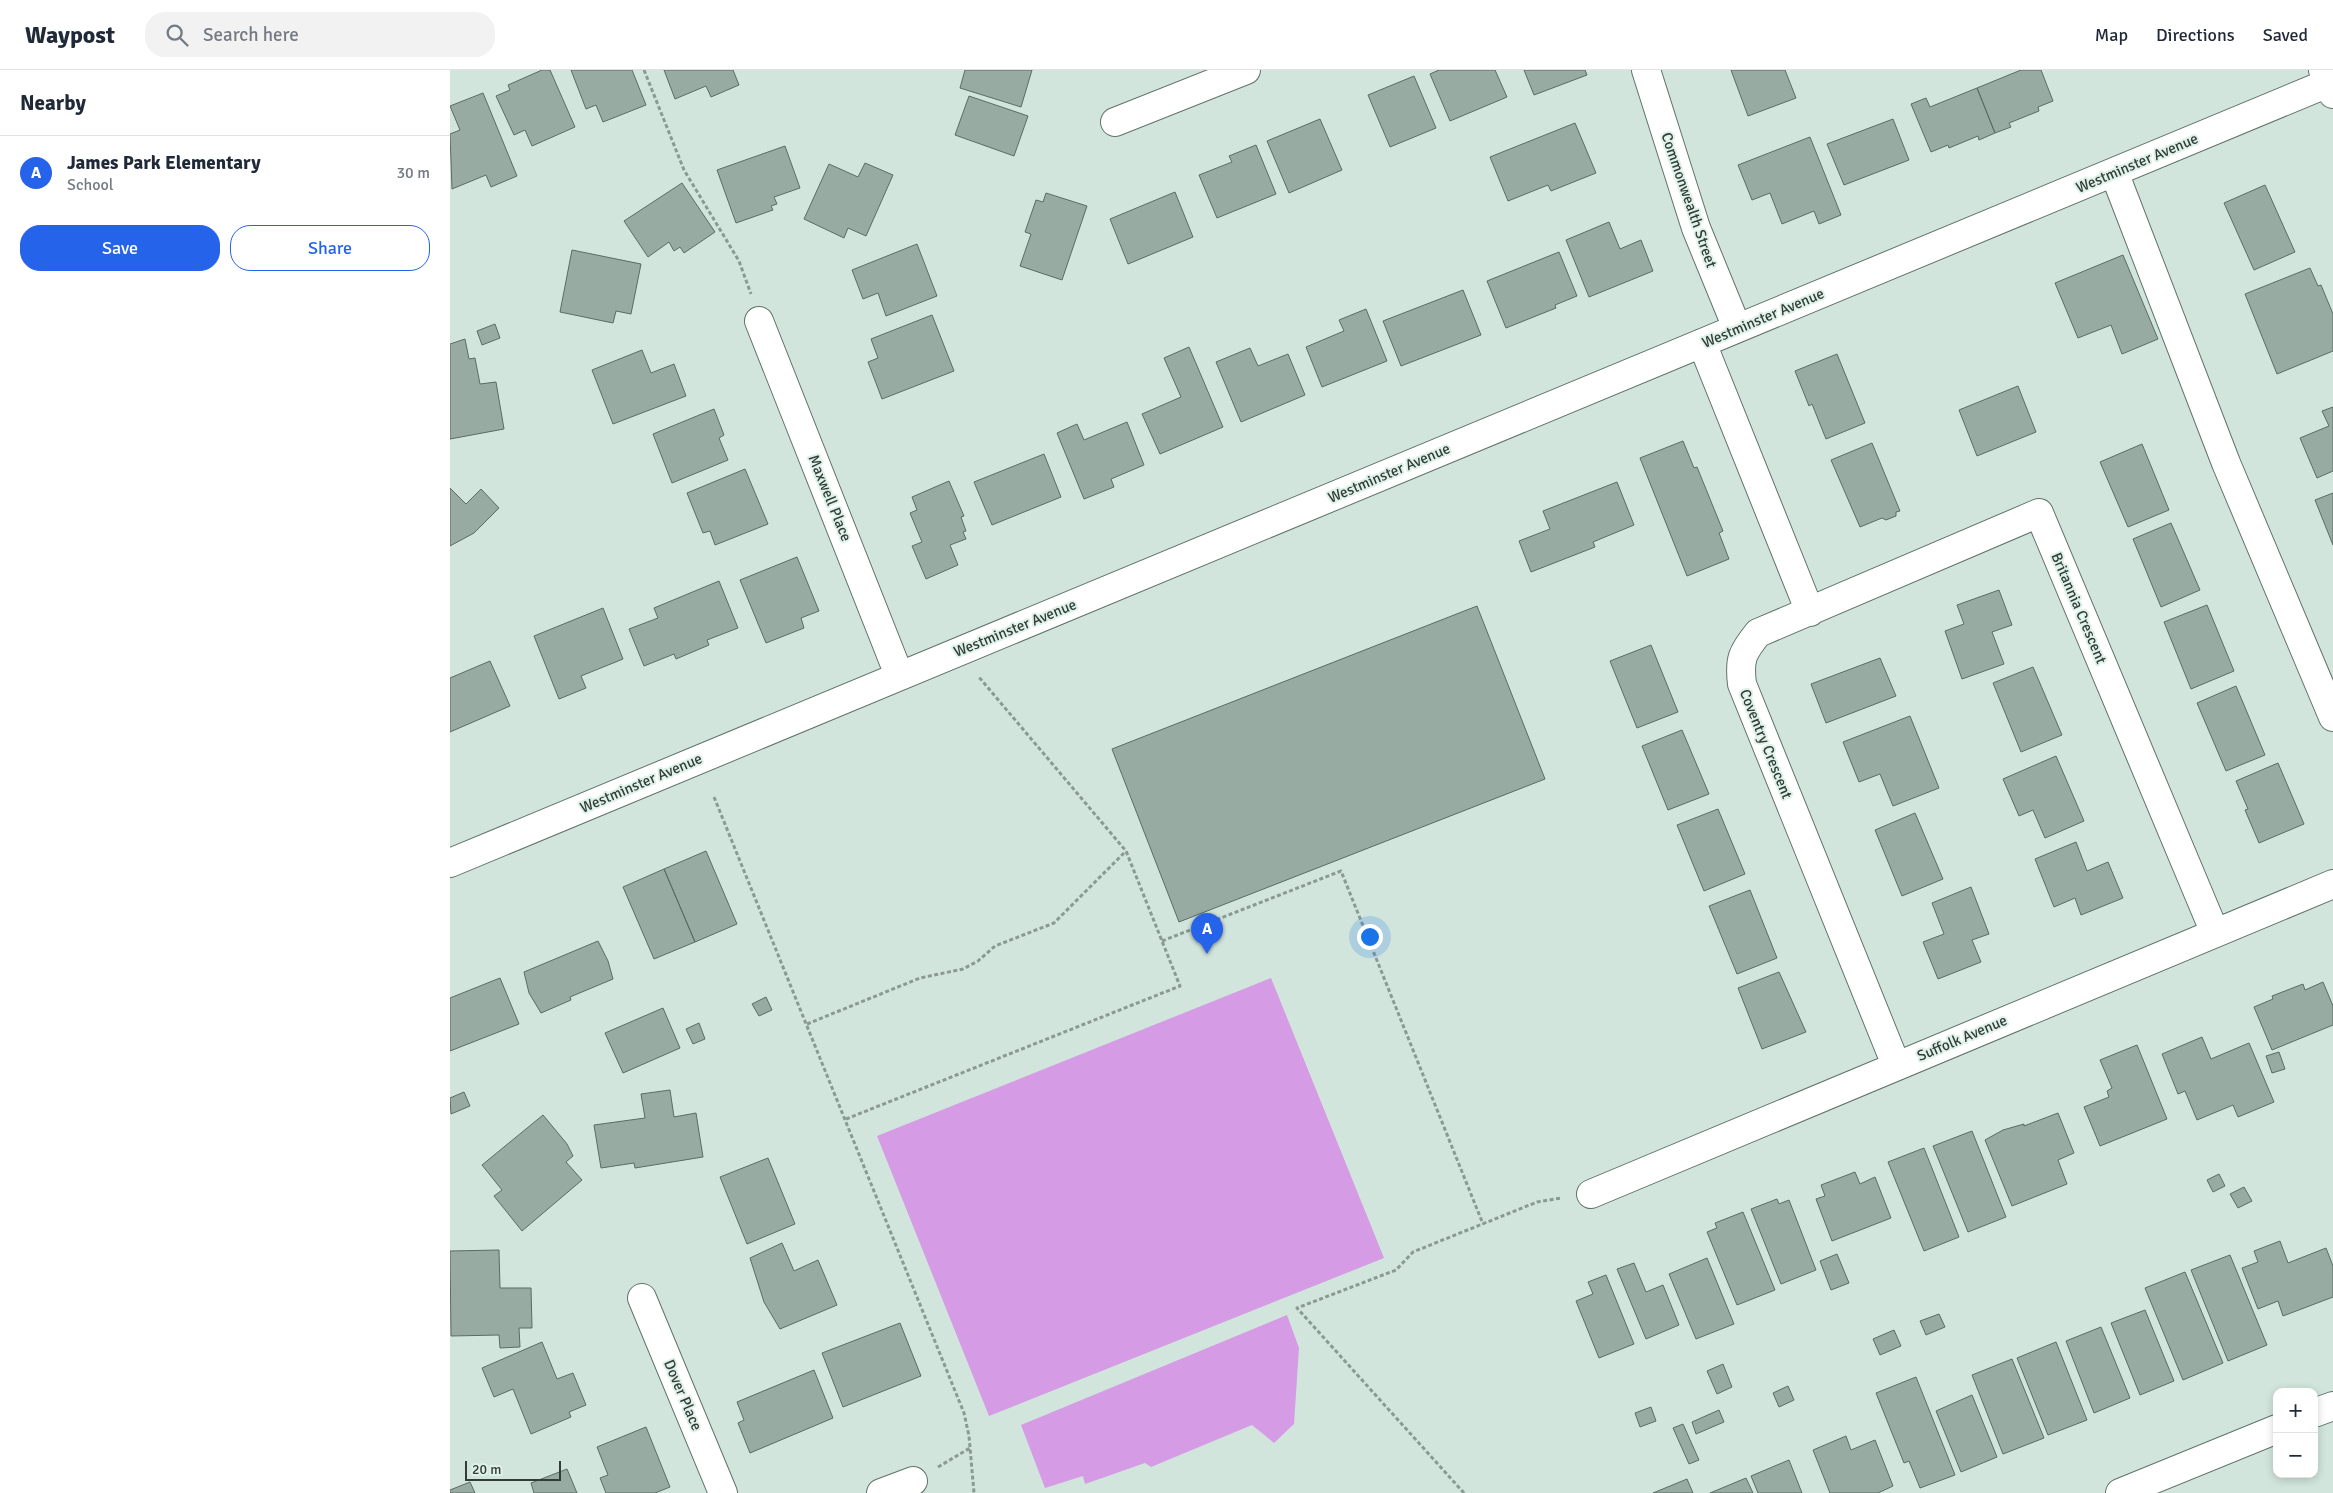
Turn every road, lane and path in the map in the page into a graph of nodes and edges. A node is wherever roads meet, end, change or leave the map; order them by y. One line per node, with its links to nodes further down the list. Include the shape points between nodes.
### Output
1 (644, 70): 7 (path, via 684,170 739,261)
2 (1246, 70): 5 (street)
3 (1646, 70): 8 (street, Commonwealth Street, via 1696,228)
4 (2329, 82): 6 (street, Westminster Avenue)
5 (1115, 122)
6 (2114, 172): 8 (street, Westminster Avenue); 13 (street, via 2226,462)
7 (759, 321): 12 (street, Maxwell Place)
8 (1737, 328): 9 (street, Westminster Avenue)
9 (1702, 343): 10 (street); 11 (street, Westminster Avenue)
10 (1810, 612): 18 (street, Britannia Crescent, via 2039,513); 21 (street, Coventry Crescent, via 1758,633 1745,649 1740,664 1742,684)
11 (965, 649): 12 (street, Westminster Avenue); 15 (path, via 975,673)
12 (899, 675): 16 (street, Westminster Avenue)
13 (2333, 717)
14 (714, 797): 20 (path)
15 (1126, 851): 19 (path); 20 (path, via 1054,924 996,946 963,969 920,978)
16 (450, 863)
17 (2333, 884): 18 (street, Suffolk Avenue)
18 (2215, 933): 21 (street, Suffolk Avenue)
19 (1162, 941): 22 (path, via 1180,986); 24 (path, via 1341,871)
20 (807, 1024): 22 (path)
21 (1896, 1065): 23 (street, Suffolk Avenue)
22 (846, 1119): 29 (path, via 964,1413)
23 (1591, 1194): 24 (path, via 1537,1202)
24 (1483, 1224): 34 (path, via 1413,1252 1396,1270 1297,1308)
25 (642, 1298): 31 (street, Dover Place)
26 (2333, 1406): 27 (street)
27 (2318, 1412)
28 (2273, 1431): 35 (street)
29 (970, 1448): 30 (path); 33 (path)
30 (913, 1481): 32 (street)
31 (724, 1493)
32 (882, 1493)
33 (974, 1493)
34 (1464, 1493)
35 (2120, 1493)

